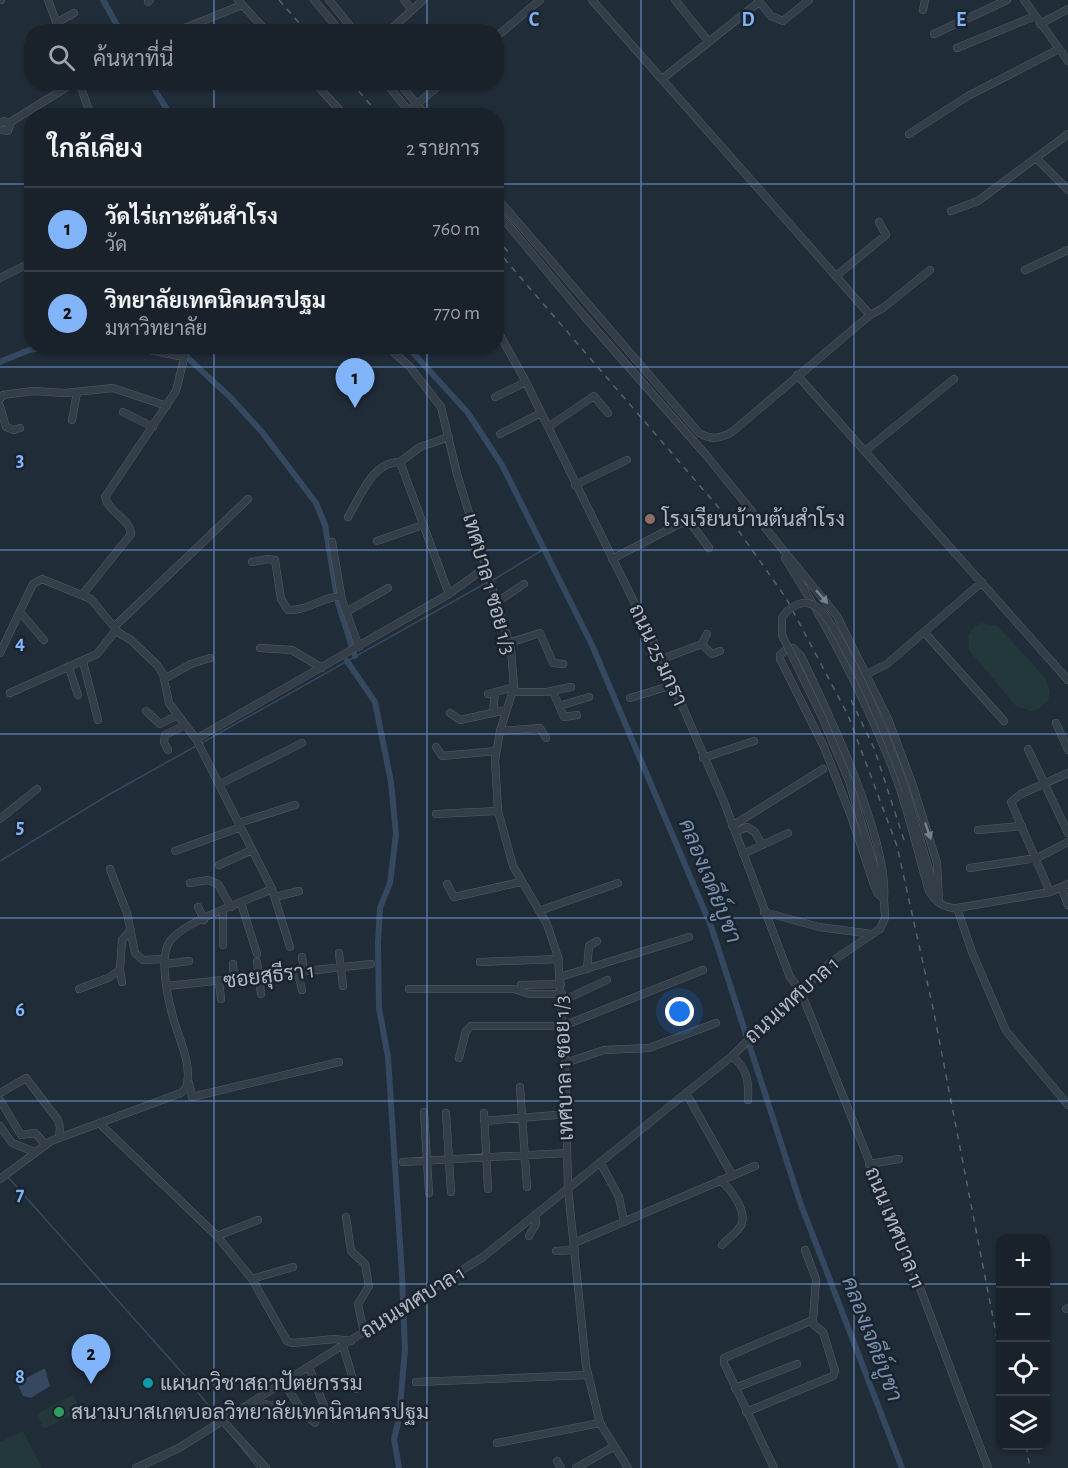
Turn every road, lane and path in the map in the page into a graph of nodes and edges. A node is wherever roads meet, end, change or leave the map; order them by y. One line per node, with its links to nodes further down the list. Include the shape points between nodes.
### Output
1 (48, 0): 20 (street)
2 (314, 0): 23 (street)
3 (329, 0): 24 (street)
4 (404, 0): 16 (street)
5 (423, 0): 16 (street)
6 (540, 0): 27 (street)
7 (592, 0): 33 (street)
8 (675, 0): 29 (street)
9 (809, 0): 13 (street, via 783,21 771,15)
10 (924, 0): 17 (street)
11 (1007, 0): 28 (street)
12 (1024, 0): 19 (street)
13 (759, 1): 29 (street)
14 (240, 2): 21 (street); 22 (street)
15 (1068, 9): 26 (street)
16 (412, 10): 25 (street)
17 (923, 10)
18 (74, 13): 20 (street)
19 (1035, 16): 26 (street); 30 (street)
20 (56, 22)
21 (192, 24)
22 (260, 24)
23 (334, 24)
24 (348, 24)
25 (397, 24)
26 (1040, 24): 31 (street)
27 (504, 30)
28 (934, 34)
29 (709, 42): 33 (street)
30 (957, 48)
31 (1059, 49): 32 (street); 51 (street, via 968,96)
32 (1068, 61)
33 (662, 79): 63 (street)
34 (64, 90): 41 (street)
35 (80, 90): 42 (street)
36 (321, 90): 43 (street)
37 (392, 90): 44 (street)
38 (405, 90): 40 (street)
39 (434, 90): 40 (street)
40 (417, 105): 45 (street); 46 (street)
41 (34, 108)
42 (88, 108)
43 (338, 108)
44 (407, 108)
45 (415, 108)
46 (420, 108)
47 (24, 114): 49 (street)
48 (0, 123): 49 (street)
49 (9, 123): 50 (street, via 8,131)
50 (0, 130)
51 (909, 134)
52 (1068, 134): 53 (street)
53 (1037, 159): 54 (street); 56 (street, via 978,201)
54 (1068, 190)
55 (504, 206): 69 (street, via 699,433 721,438 732,432)
56 (951, 211)
57 (504, 220): 93 (street)
58 (879, 222): 63 (street, via 886,235)
59 (1068, 250): 62 (street)
60 (24, 266): 64 (street)
61 (930, 270): 65 (street)
62 (1025, 270)
63 (836, 276): 65 (street)
64 (0, 278)
65 (870, 315): 69 (street)
66 (504, 342): 71 (street, ถนน 25 มกรา)
67 (185, 354): 76 (street, via 176,391)
68 (395, 354): 85 (street, เทศบาล 1 ซอย 1/3, via 441,407)
69 (797, 375): 86 (street)
70 (954, 379): 86 (street)
71 (526, 382): 73 (street); 78 (street, ถนน 25 มกรา)
72 (77, 393): 74 (street, via 33,391 3,395); 76 (street, via 121,389); 80 (street)
73 (495, 397)
74 (0, 399)
75 (0, 406): 83 (street, via 6,427)
76 (167, 406): 81 (street)
77 (123, 412): 81 (street)
78 (541, 413): 82 (street, ถนน 25 มกรา); 84 (street)
79 (608, 413): 82 (street, via 594,396)
80 (72, 420)
81 (153, 427): 103 (street, via 105,497 130,527 131,534)
82 (548, 427): 89 (street, ถนน 25 มกรา)
83 (20, 428)
84 (500, 434)
85 (449, 437): 88 (street, via 420,447); 99 (street, เทศบาล 1 ซอย 1/3)
86 (865, 451): 100 (street)
87 (627, 460): 89 (street)
88 (400, 462): 91 (street, via 390,463 377,472); 92 (street)
89 (576, 485): 97 (street, ถนน 25 มกรา)
90 (248, 499): 109 (street)
91 (348, 517)
92 (423, 525): 94 (street); 104 (street)
93 (771, 536): 125 (street, one-way to 125, via 837,616); 191 (street, via 867,707 894,771 929,891)
94 (377, 541)
95 (332, 542): 105 (street)
96 (709, 548): 97 (street, via 692,525 681,524)
97 (612, 560): 120 (street, ถนน 25 มกรา)
98 (252, 562): 105 (street, via 275,560 281,599 288,610)
99 (487, 570): 104 (street); 106 (street, เทศบาล 1 ซอย 1/3)
100 (982, 582): 110 (street); 127 (street)
101 (524, 584): 106 (street)
102 (388, 588): 108 (street)
103 (83, 594): 107 (street, via 42,579 33,584); 109 (street)
104 (449, 594): 116 (street)
105 (339, 596): 108 (street)
106 (497, 602): 113 (street, เทศบาล 1 ซอย 1/3)
107 (20, 612): 112 (street); 118 (street)
108 (346, 612): 116 (street)
109 (115, 629): 121 (street, via 97,654); 126 (street, via 157,665)
110 (924, 632): 125 (street, via 887,664); 144 (street)
111 (707, 634): 114 (street)
112 (44, 640)
113 (509, 643): 122 (street, via 540,633 553,663); 130 (street, เทศบาล 1 ซอย 1/3)
114 (702, 644): 117 (street, via 712,654); 120 (street)
115 (260, 648): 124 (street, via 292,650)
116 (356, 649): 124 (street)
117 (720, 651)
118 (0, 653)
119 (210, 658): 126 (street)
120 (662, 659): 128 (street, ถนน 25 มกรา)
121 (83, 662): 123 (street); 143 (street)
122 (563, 664)
123 (69, 668): 132 (street); 133 (street)
124 (322, 668): 150 (street)
125 (867, 674): 191 (street, one-way to 191, via 888,719 932,842)
126 (164, 679): 141 (street, via 167,698)
127 (1068, 680)
128 (673, 684): 135 (street); 157 (street, ถนน 25 มกรา)
129 (571, 687): 131 (street)
130 (513, 689): 131 (street); 137 (street, เทศบาล 1 ซอย 1/3); 140 (street, via 491,693)
131 (553, 692): 136 (street)
132 (10, 693)
133 (78, 695)
134 (589, 697): 136 (street)
135 (630, 698)
136 (559, 706): 142 (street, via 564,717)
137 (506, 710): 140 (street); 147 (street, เทศบาล 1 ซอย 1/3)
138 (146, 711): 141 (street, via 160,724)
139 (450, 713): 140 (street, via 460,720)
140 (493, 713)
141 (178, 715): 146 (street)
142 (577, 715)
143 (98, 720)
144 (1004, 720)
145 (1056, 723): 155 (street)
146 (185, 725): 150 (street); 154 (street, via 165,735)
147 (500, 731): 148 (street, via 540,728); 156 (street, เทศบาล 1 ซอย 1/3)
148 (546, 738)
149 (754, 741): 157 (street)
150 (198, 742): 161 (street)
151 (302, 743): 161 (street)
152 (436, 747): 156 (street, via 442,756)
153 (1028, 749): 160 (street)
154 (168, 750)
155 (1068, 750)
156 (496, 751): 164 (street, เทศบาล 1 ซอย 1/3)
157 (703, 758): 169 (street, ถนน 25 มกรา)
158 (823, 769): 169 (street)
159 (1068, 772): 160 (street)
160 (1044, 783): 168 (street, via 1011,800); 172 (street)
161 (220, 784): 167 (street)
162 (37, 789): 166 (street)
163 (296, 805): 167 (street)
164 (498, 811): 165 (street); 182 (street, เทศบาล 1 ซอย 1/3, via 507,850)
165 (436, 814)
166 (0, 819)
167 (240, 825): 175 (street); 176 (street)
168 (1022, 826): 170 (street); 178 (street)
169 (734, 830): 174 (street, via 751,829); 177 (street, ถนน 25 มกรา)
170 (978, 830)
171 (788, 833): 174 (street)
172 (1068, 833)
173 (1068, 842): 178 (street)
174 (762, 845): 177 (street)
175 (252, 850): 179 (street); 189 (street)
176 (175, 851)
177 (743, 854): 199 (street, ถนน 25 มกรา)
178 (1037, 858): 180 (street); 188 (street)
179 (219, 865)
180 (970, 868)
181 (110, 869): 201 (street)
182 (521, 882): 185 (street, via 454,897); 198 (street, เทศบาล 1 ซอย 1/3)
183 (190, 883): 195 (street, via 208,880 218,884)
184 (618, 883): 198 (street)
185 (447, 884)
186 (1065, 886): 188 (street); 193 (street)
187 (299, 891): 189 (street)
188 (1050, 892): 196 (street)
189 (273, 893): 192 (street); 206 (street)
190 (884, 899): 190 (street, via 874,885 824,747 780,659 788,648 801,656 857,785 879,850); 191 (street, ถนนเทศบาล 1, bridge, via 849,781 782,634 782,618 799,604 810,603 821,610 875,710 906,791); 202 (street, ถนนเทศบาล 1, via 885,918 880,929)
191 (939, 902): 196 (street, via 947,908)
192 (241, 903): 195 (street); 220 (street)
193 (1068, 905)
194 (198, 907): 200 (street)
195 (231, 907): 197 (street)
196 (957, 908): 248 (street, via 1006,1030)
197 (223, 911): 200 (street); 205 (street)
198 (539, 911): 209 (street, เทศบาล 1 ซอย 1/3)
199 (764, 912): 202 (street, via 819,927); 232 (street, ถนน 25 มกรา, via 790,977)
200 (204, 920): 210 (street, via 169,942)
201 (130, 930): 210 (street, via 138,957); 217 (street, via 122,940)
202 (872, 934): 232 (street, ถนนเทศบาล 1, via 831,962)
203 (689, 937): 216 (street)
204 (597, 941): 216 (street, via 590,946)
205 (223, 945)
206 (290, 947)
207 (339, 954): 215 (street)
208 (302, 957): 219 (street)
209 (559, 959): 212 (street); 222 (street, เทศบาล 1 ซอย 1/3)
210 (164, 961): 211 (street); 228 (street)
211 (189, 961)
212 (480, 962)
213 (233, 964): 221 (street)
214 (371, 964): 215 (street, ซอยสุธีรา 1)
215 (340, 968): 219 (street, ซอยสุธีรา 1); 227 (street)
216 (587, 969): 222 (street)
217 (120, 970): 224 (street); 229 (street)
218 (703, 970): 237 (street)
219 (301, 972): 220 (street, ซอยสุธีรา 1); 231 (street)
220 (259, 977): 221 (street, ซอยสุธีรา 1); 233 (street)
221 (234, 980): 225 (street, ซอยสุธีรา 1)
222 (561, 980): 226 (street); 234 (street, เทศบาล 1 ซอย 1/3)
223 (607, 980): 234 (street)
224 (122, 982)
225 (219, 982): 228 (street, ซอยสุธีรา 1); 235 (street)
226 (521, 985)
227 (343, 986)
228 (167, 987): 242 (street)
229 (79, 989)
230 (409, 989): 234 (street, via 513,989)
231 (302, 990)
232 (800, 990): 238 (street, ถนนเทศบาล 1); 268 (street, ถนน เทศบาล 11)
233 (261, 994)
234 (562, 997): 237 (street, เทศบาล 1 ซอย 1/3)
235 (221, 999)
236 (716, 1023): 241 (street, via 649,1048 604,1050)
237 (562, 1026): 239 (street, via 471,1026); 241 (street, เทศบาล 1 ซอย 1/3)
238 (732, 1056): 244 (street, ถนนเทศบาล 1); 247 (street, via 747,1076)
239 (459, 1058)
240 (339, 1062): 242 (street, via 192,1097)
241 (565, 1063): 251 (street, เทศบาล 1 ซอย 1/3)
242 (189, 1081): 253 (street, via 181,1093)
243 (520, 1087): 252 (street)
244 (686, 1092): 267 (street, ถนนเทศบาล 1); 270 (street)
245 (0, 1093): 256 (street, via 26,1078 58,1120)
246 (0, 1100): 255 (street)
247 (748, 1100)
248 (1068, 1105)
249 (424, 1112): 265 (street)
250 (446, 1113): 263 (street)
251 (567, 1114): 252 (street); 260 (street, เทศบาล 1 ซอย 1/3)
252 (522, 1119): 261 (street); 262 (street, via 484,1117)
253 (99, 1123): 256 (street); 282 (street)
254 (0, 1126): 258 (street, via 12,1143)
255 (24, 1136): 257 (street, via 35,1133); 258 (street)
256 (58, 1138): 257 (street)
257 (46, 1145): 259 (street)
258 (26, 1150): 259 (street)
259 (35, 1152): 271 (street)
260 (566, 1153): 261 (street); 274 (street, เทศบาล 1 ซอย 1/3)
261 (525, 1155): 262 (street); 273 (street)
262 (486, 1157): 263 (street); 275 (street)
263 (450, 1159): 265 (street); 276 (street)
264 (899, 1159): 268 (street)
265 (429, 1161): 266 (street); 277 (street)
266 (403, 1162)
267 (600, 1162): 274 (street, ถนนเทศบาล 1); 281 (street, via 619,1197)
268 (869, 1164): 317 (street, ถนน เทศบาล 11)
269 (755, 1166): 270 (street)
270 (732, 1175): 272 (street)
271 (1, 1178)
272 (720, 1180): 281 (street); 284 (street, via 733,1194 742,1224)
273 (527, 1187)
274 (568, 1188): 278 (street, ถนนเทศบาล 1); 285 (street, เทศบาล 1 ซอย 1/3)
275 (488, 1189)
276 (451, 1192)
277 (429, 1193)
278 (535, 1215): 283 (street, via 536,1224); 291 (street, ถนนเทศบาล 1, via 483,1257)
279 (346, 1216): 291 (street, via 351,1251 365,1264 369,1286 358,1304)
280 (258, 1220): 282 (street)
281 (624, 1222): 285 (street)
282 (217, 1236): 289 (street)
283 (529, 1236)
284 (722, 1245)
285 (574, 1247): 287 (street); 296 (street, เทศบาล 1 ซอย 1/3)
286 (805, 1250): 290 (street, via 816,1279)
287 (556, 1251)
288 (292, 1267): 289 (street)
289 (252, 1279): 292 (street, via 287,1341)
290 (813, 1320): 299 (street, via 728,1355 724,1362); 303 (street, via 823,1332 835,1371 833,1376)
291 (364, 1333): 292 (street, ถนนเทศบาล 1)
292 (351, 1341): 293 (street, ถนนเทศบาล 1)
293 (343, 1346): 295 (street, ถนนเทศบาล 1); 300 (street)
294 (797, 1364): 299 (street)
295 (309, 1367): 298 (street, ถนนเทศบาล 1); 304 (street)
296 (588, 1375): 297 (street); 307 (street, เทศบาล 1 ซอย 1/3)
297 (416, 1382)
298 (284, 1383): 301 (street, ถนนเทศบาล 1); 306 (street, via 304,1414)
299 (735, 1388): 303 (street)
300 (356, 1389)
301 (256, 1401): 302 (street, via 271,1406); 305 (street, ถนนเทศบาล 1)
302 (282, 1402)
303 (746, 1412): 316 (street)
304 (332, 1418)
305 (221, 1422): 311 (street, ถนนเทศบาล 1); 312 (street)
306 (315, 1423)
307 (600, 1423): 308 (street); 309 (street, เทศบาล 1 ซอย 1/3)
308 (497, 1443)
309 (613, 1447): 314 (street); 315 (street, เทศบาล 1 ซอย 1/3)
310 (557, 1461): 313 (street)
311 (140, 1467)
312 (266, 1468)
313 (561, 1468)
314 (576, 1468)
315 (628, 1468)
316 (774, 1468)
317 (988, 1468)

